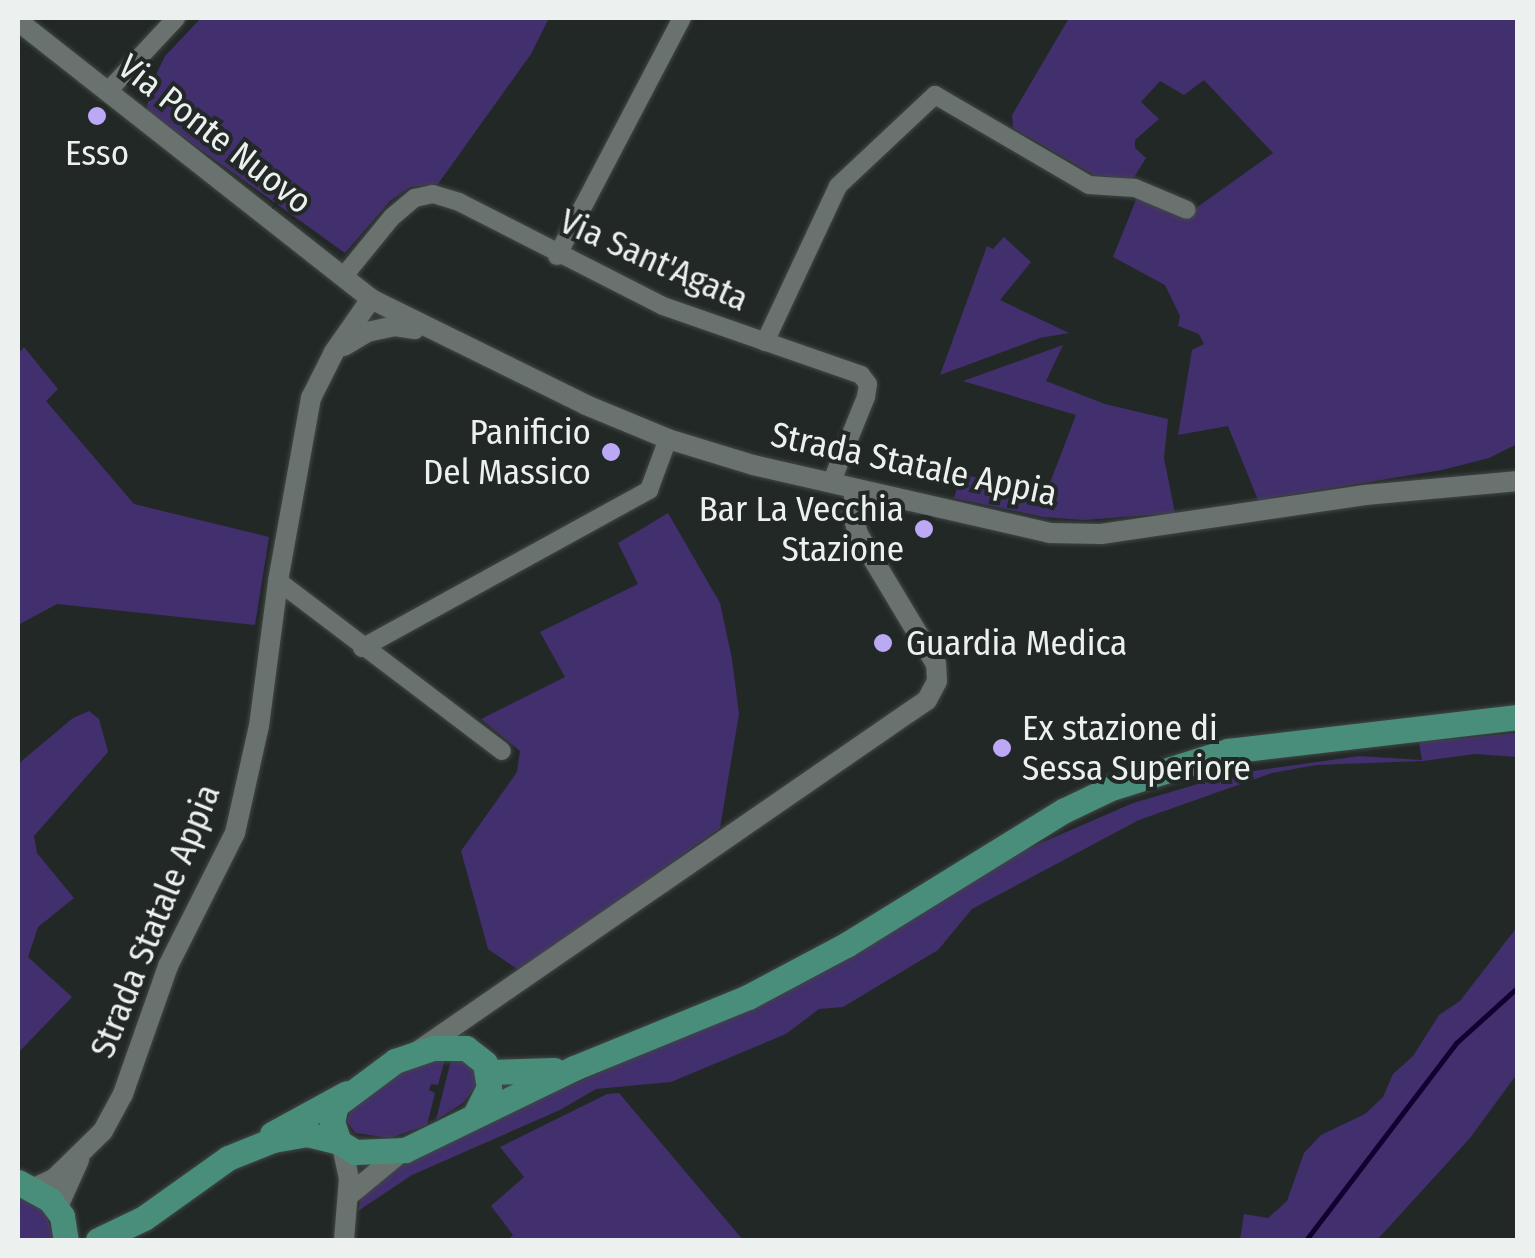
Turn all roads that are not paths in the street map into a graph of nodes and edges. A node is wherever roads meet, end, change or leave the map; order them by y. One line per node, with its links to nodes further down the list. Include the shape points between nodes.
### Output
1 (176, 18): 4 (street)
2 (682, 18): 6 (street)
3 (18, 21): 4 (street, Via Ponte Nuovo)
4 (108, 91): 7 (street, Via Ponte Nuovo)
5 (1187, 210): 10 (street, via 1135,188 1089,185 935,95 838,186)
6 (557, 256): 7 (street, Via Sant'Agata, via 432,194 414,198 392,217); 10 (street, Via Sant'Agata, via 663,306)
7 (344, 277): 8 (street, Via Ponte Nuovo)
8 (370, 300): 9 (street, Strada Statale Appia); 11 (street, Strada Statale Appia)
9 (439, 332): 11 (street, Strada Statale Appia, via 395,326 366,332); 12 (street, Strada Statale Appia)
10 (766, 342): 14 (street, Via Sant'Agata, via 861,374 868,384)
11 (334, 352): 16 (street, Strada Statale Appia, via 311,398)
12 (668, 438): 14 (street, Strada Statale Appia); 17 (street, via 650,490)
13 (1518, 481): 15 (street, Strada Statale Appia, via 1365,495 1102,534 1049,533)
14 (831, 484): 15 (street, Strada Statale Appia)
15 (855, 491): 20 (street, via 858,534 936,664 927,700)
16 (278, 582): 17 (street); 29 (street, Strada Statale Appia, via 260,726 235,833 168,966 123,1094)
17 (362, 648): 19 (street)
18 (1518, 717): 23 (main road, via 1228,751 1111,788 748,997)
19 (502, 750)
20 (479, 1011): 21 (street); 22 (street, via 473,1035)
21 (417, 1052): 22 (main road, via 451,1047); 24 (main road)
22 (484, 1063): 23 (main road); 25 (main road, via 489,1087)
23 (574, 1068): 25 (main road)
24 (349, 1092): 26 (main road, via 332,1122); 27 (main road)
25 (476, 1112): 28 (main road)
26 (341, 1144): 27 (main road, via 308,1134); 28 (main road, via 372,1154); 31 (street)
27 (252, 1148): 33 (main road)
28 (405, 1150): 31 (street)
29 (82, 1154): 30 (street, Strada Statale Appia, via 55,1178); 32 (street, Strada Statale Appia)
30 (26, 1185): 32 (main road, Strada Statale Appia)
31 (348, 1196): 34 (street)
32 (62, 1222): 33 (main road)
33 (105, 1237)
34 (344, 1240)

